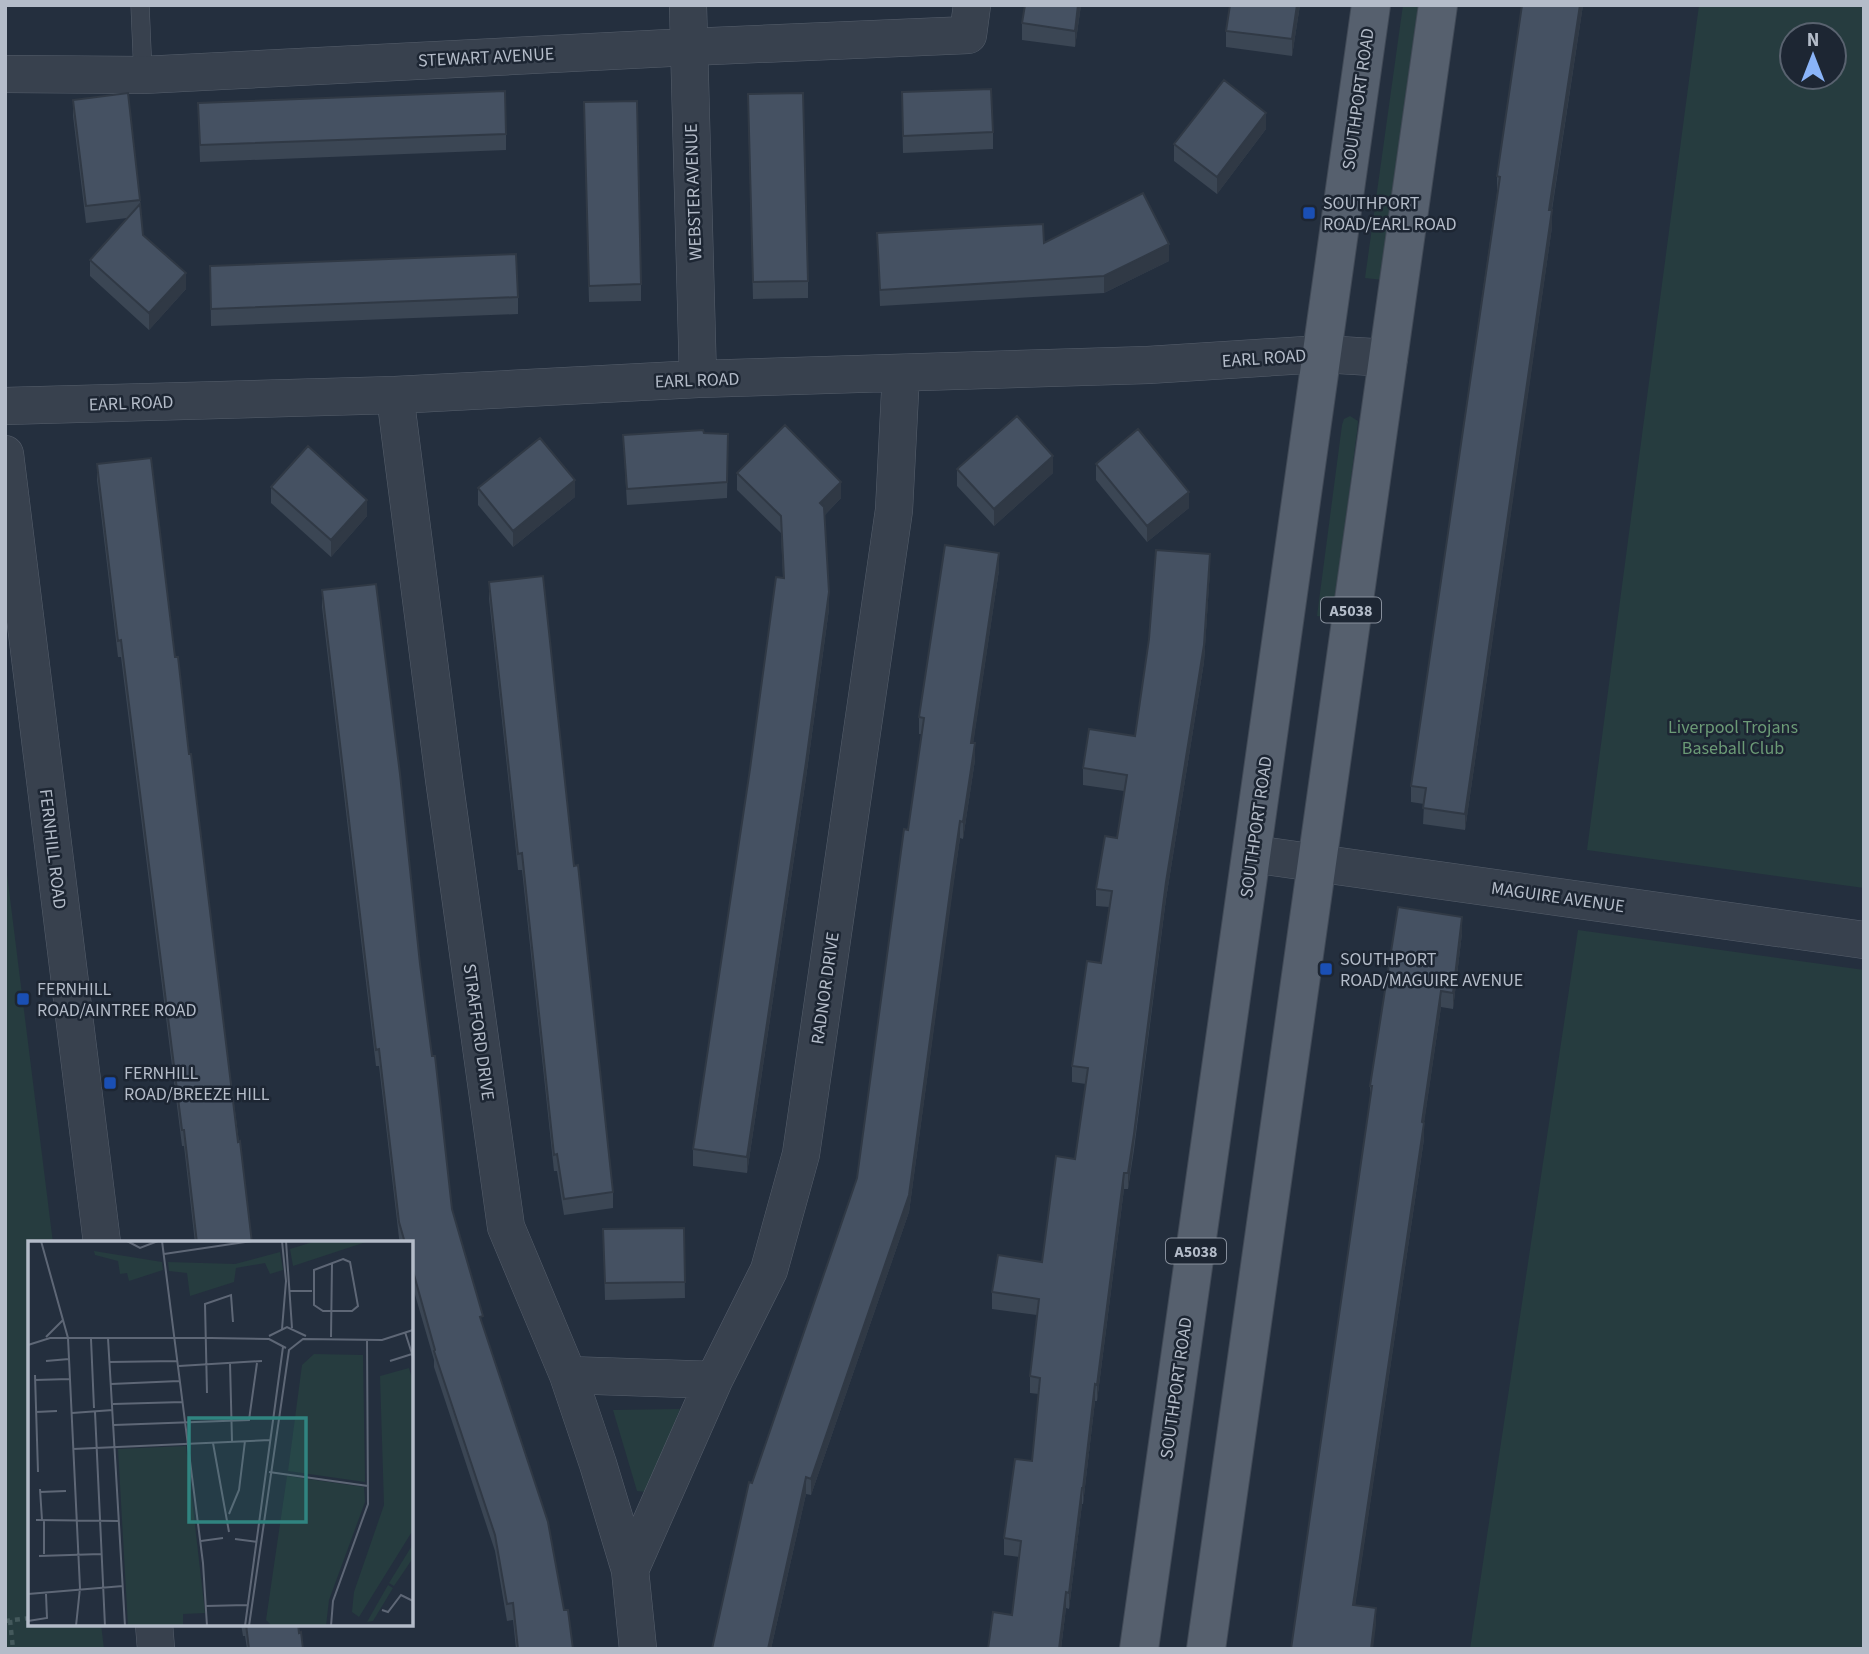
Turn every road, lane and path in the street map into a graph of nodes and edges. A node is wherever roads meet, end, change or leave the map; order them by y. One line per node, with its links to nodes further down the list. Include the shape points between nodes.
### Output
1 (140, 5): 8 (lane)
2 (688, 5): 6 (street, WEBSTER AVENUE)
3 (1371, 5): 9 (main road, SOUTHPORT ROAD / A5038)
4 (1438, 5): 10 (main road, A5038)
5 (970, 20): 6 (street, STEWART AVENUE)
6 (689, 47): 8 (street, STEWART AVENUE); 12 (street, WEBSTER AVENUE)
7 (5, 74): 8 (street, STEWART AVENUE)
8 (143, 75)
9 (1322, 354): 10 (street, EARL ROAD); 11 (street, EARL ROAD); 16 (main road, SOUTHPORT ROAD / A5038)
10 (1389, 358): 17 (main road, A5038)
11 (901, 373): 12 (street, EARL ROAD); 21 (street, RADNOR DRIVE, via 894,510 801,1154 769,1269)
12 (698, 379): 13 (street, EARL ROAD)
13 (395, 395): 14 (street, EARL ROAD); 20 (street, STRAFFORD DRIVE, via 506,1227)
14 (5, 406)
15 (5, 454): 19 (street, FERNHILL ROAD)
16 (1252, 854): 17 (street, MAGUIRE AVENUE); 29 (main road, SOUTHPORT ROAD / A5038)
17 (1315, 863): 18 (street, MAGUIRE AVENUE); 30 (main road, A5038)
18 (1864, 940)
19 (102, 1241)
20 (568, 1375): 21 (street); 22 (street, STRAFFORD DRIVE)
21 (714, 1380): 22 (street, RADNOR DRIVE)
22 (630, 1570): 28 (street, STRAFFORD DRIVE)
23 (28, 1618): 24 (path)
24 (8, 1621): 26 (path)
25 (154, 1626): 27 (street)
26 (13, 1649)
27 (156, 1649)
28 (638, 1649)
29 (1139, 1649)
30 (1206, 1649)

